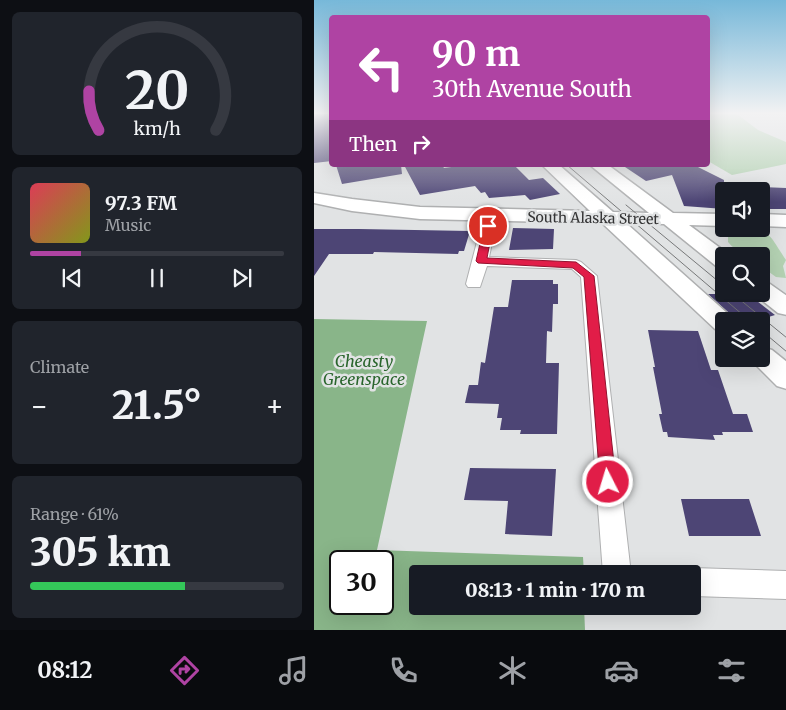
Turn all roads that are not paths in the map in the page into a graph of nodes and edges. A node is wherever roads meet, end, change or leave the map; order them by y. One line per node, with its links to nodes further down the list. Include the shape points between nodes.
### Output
1 (552, 167): 5 (main road)
2 (601, 167): 6 (main road)
3 (314, 198): 4 (main road, South Alaska Street, via 386,210)
4 (491, 215): 5 (main road, South Alaska Street); 9 (street)
5 (608, 218): 6 (main road, South Alaska Street); 13 (main road)
6 (670, 219): 7 (main road, South Alaska Street); 8 (main road)
7 (715, 220)
8 (715, 254)
9 (481, 261): 10 (street); 16 (street, via 576,265 589,276)
10 (474, 284)
11 (770, 295): 12 (main road)
12 (786, 308)
13 (715, 315)
14 (770, 363): 15 (main road)
15 (786, 378)
16 (616, 565)
17 (701, 582): 18 (street)
18 (786, 585)

